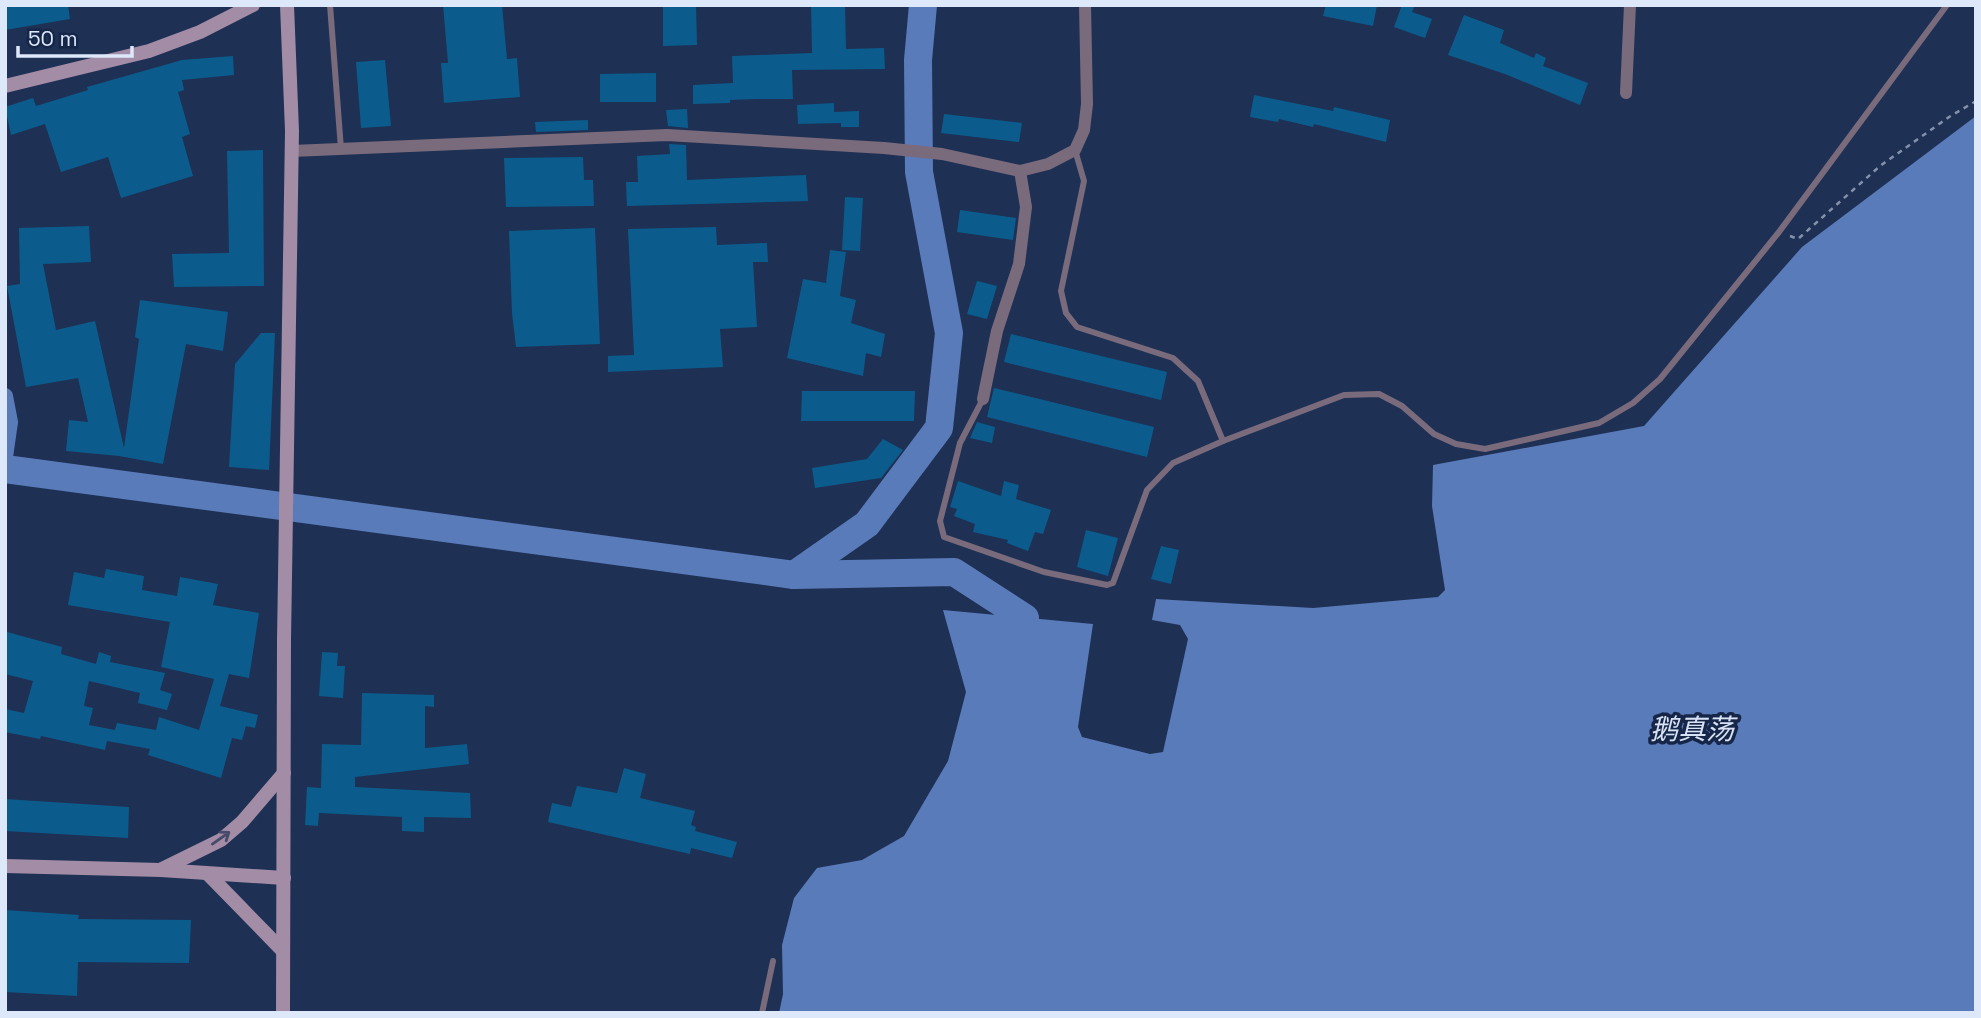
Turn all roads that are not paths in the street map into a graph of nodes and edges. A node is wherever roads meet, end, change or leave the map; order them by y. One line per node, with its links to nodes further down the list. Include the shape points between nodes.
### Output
1 (253, 5): 7 (main road, via 149,51)
2 (287, 5): 11 (main road)
3 (330, 5): 9 (lane)
4 (1085, 5): 10 (street, via 1087,104 1084,130)
5 (1630, 5): 8 (street)
6 (1947, 5): 14 (lane, via 1779,232 1660,379 1599,424 1485,449 1434,434 1402,406 1379,394 1345,395)
7 (5, 86)
8 (1626, 93)
9 (341, 149): 11 (street); 12 (street, via 667,135 942,153)
10 (1075, 150): 12 (street); 14 (lane, via 1084,181 1061,291 1066,313 1077,327 1173,358 1198,381)
11 (292, 151): 15 (main road)
12 (1020, 171): 13 (street, via 1026,207 1019,264 997,331)
13 (983, 399): 14 (lane, via 960,443 940,521 944,537 1044,572 1107,585 1113,583 1146,490 1173,463)
14 (1223, 441)
15 (284, 773): 17 (main road, one-way to 15, via 220,840); 19 (main road)
16 (5, 866): 17 (main road)
17 (161, 870): 18 (main road)
18 (208, 874): 19 (main road); 20 (main road)
19 (284, 878): 20 (main road)
20 (284, 951): 22 (main road)
21 (773, 961): 23 (lane)
22 (283, 1013)
23 (762, 1013)

